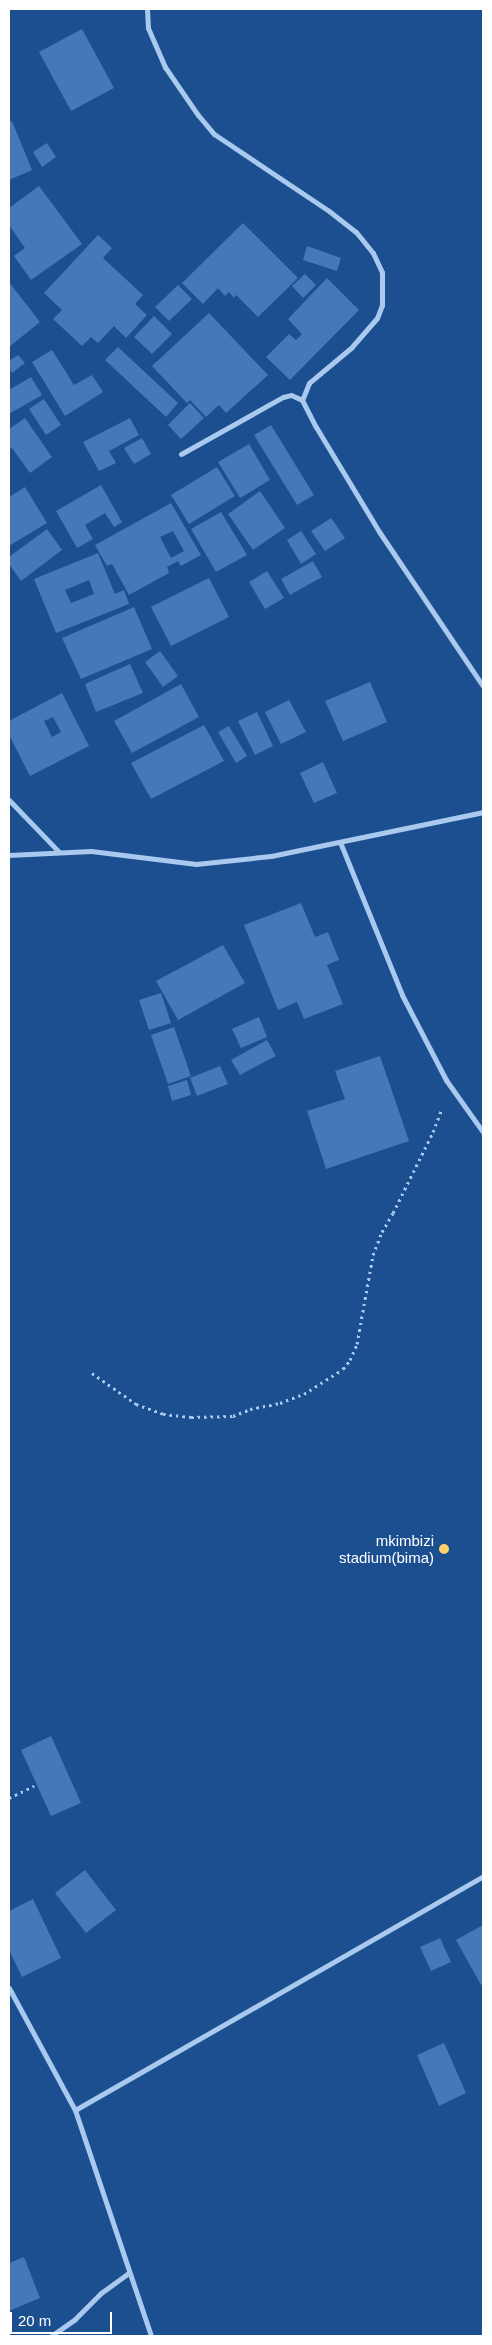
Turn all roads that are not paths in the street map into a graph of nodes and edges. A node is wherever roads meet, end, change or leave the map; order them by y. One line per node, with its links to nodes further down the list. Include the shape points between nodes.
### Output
1 (147, 9): 2 (street, via 148,28 166,67 214,134 356,232 373,253 382,272 382,306 377,318 352,347 309,383)
2 (302, 400): 3 (street, via 291,395 282,397); 4 (street, via 380,534)
3 (181, 454)
4 (483, 686)
5 (9, 800): 8 (street)
6 (483, 812): 7 (street)
7 (340, 842): 8 (street, via 271,856 196,864 91,851); 10 (street, via 402,994 446,1080)
8 (59, 852): 9 (street)
9 (9, 855)
10 (483, 1132)
11 (483, 1876): 13 (street)
12 (9, 1988): 13 (street)
13 (76, 2110): 14 (street)
14 (129, 2273): 15 (street); 16 (street)
15 (51, 2336)
16 (151, 2336)

